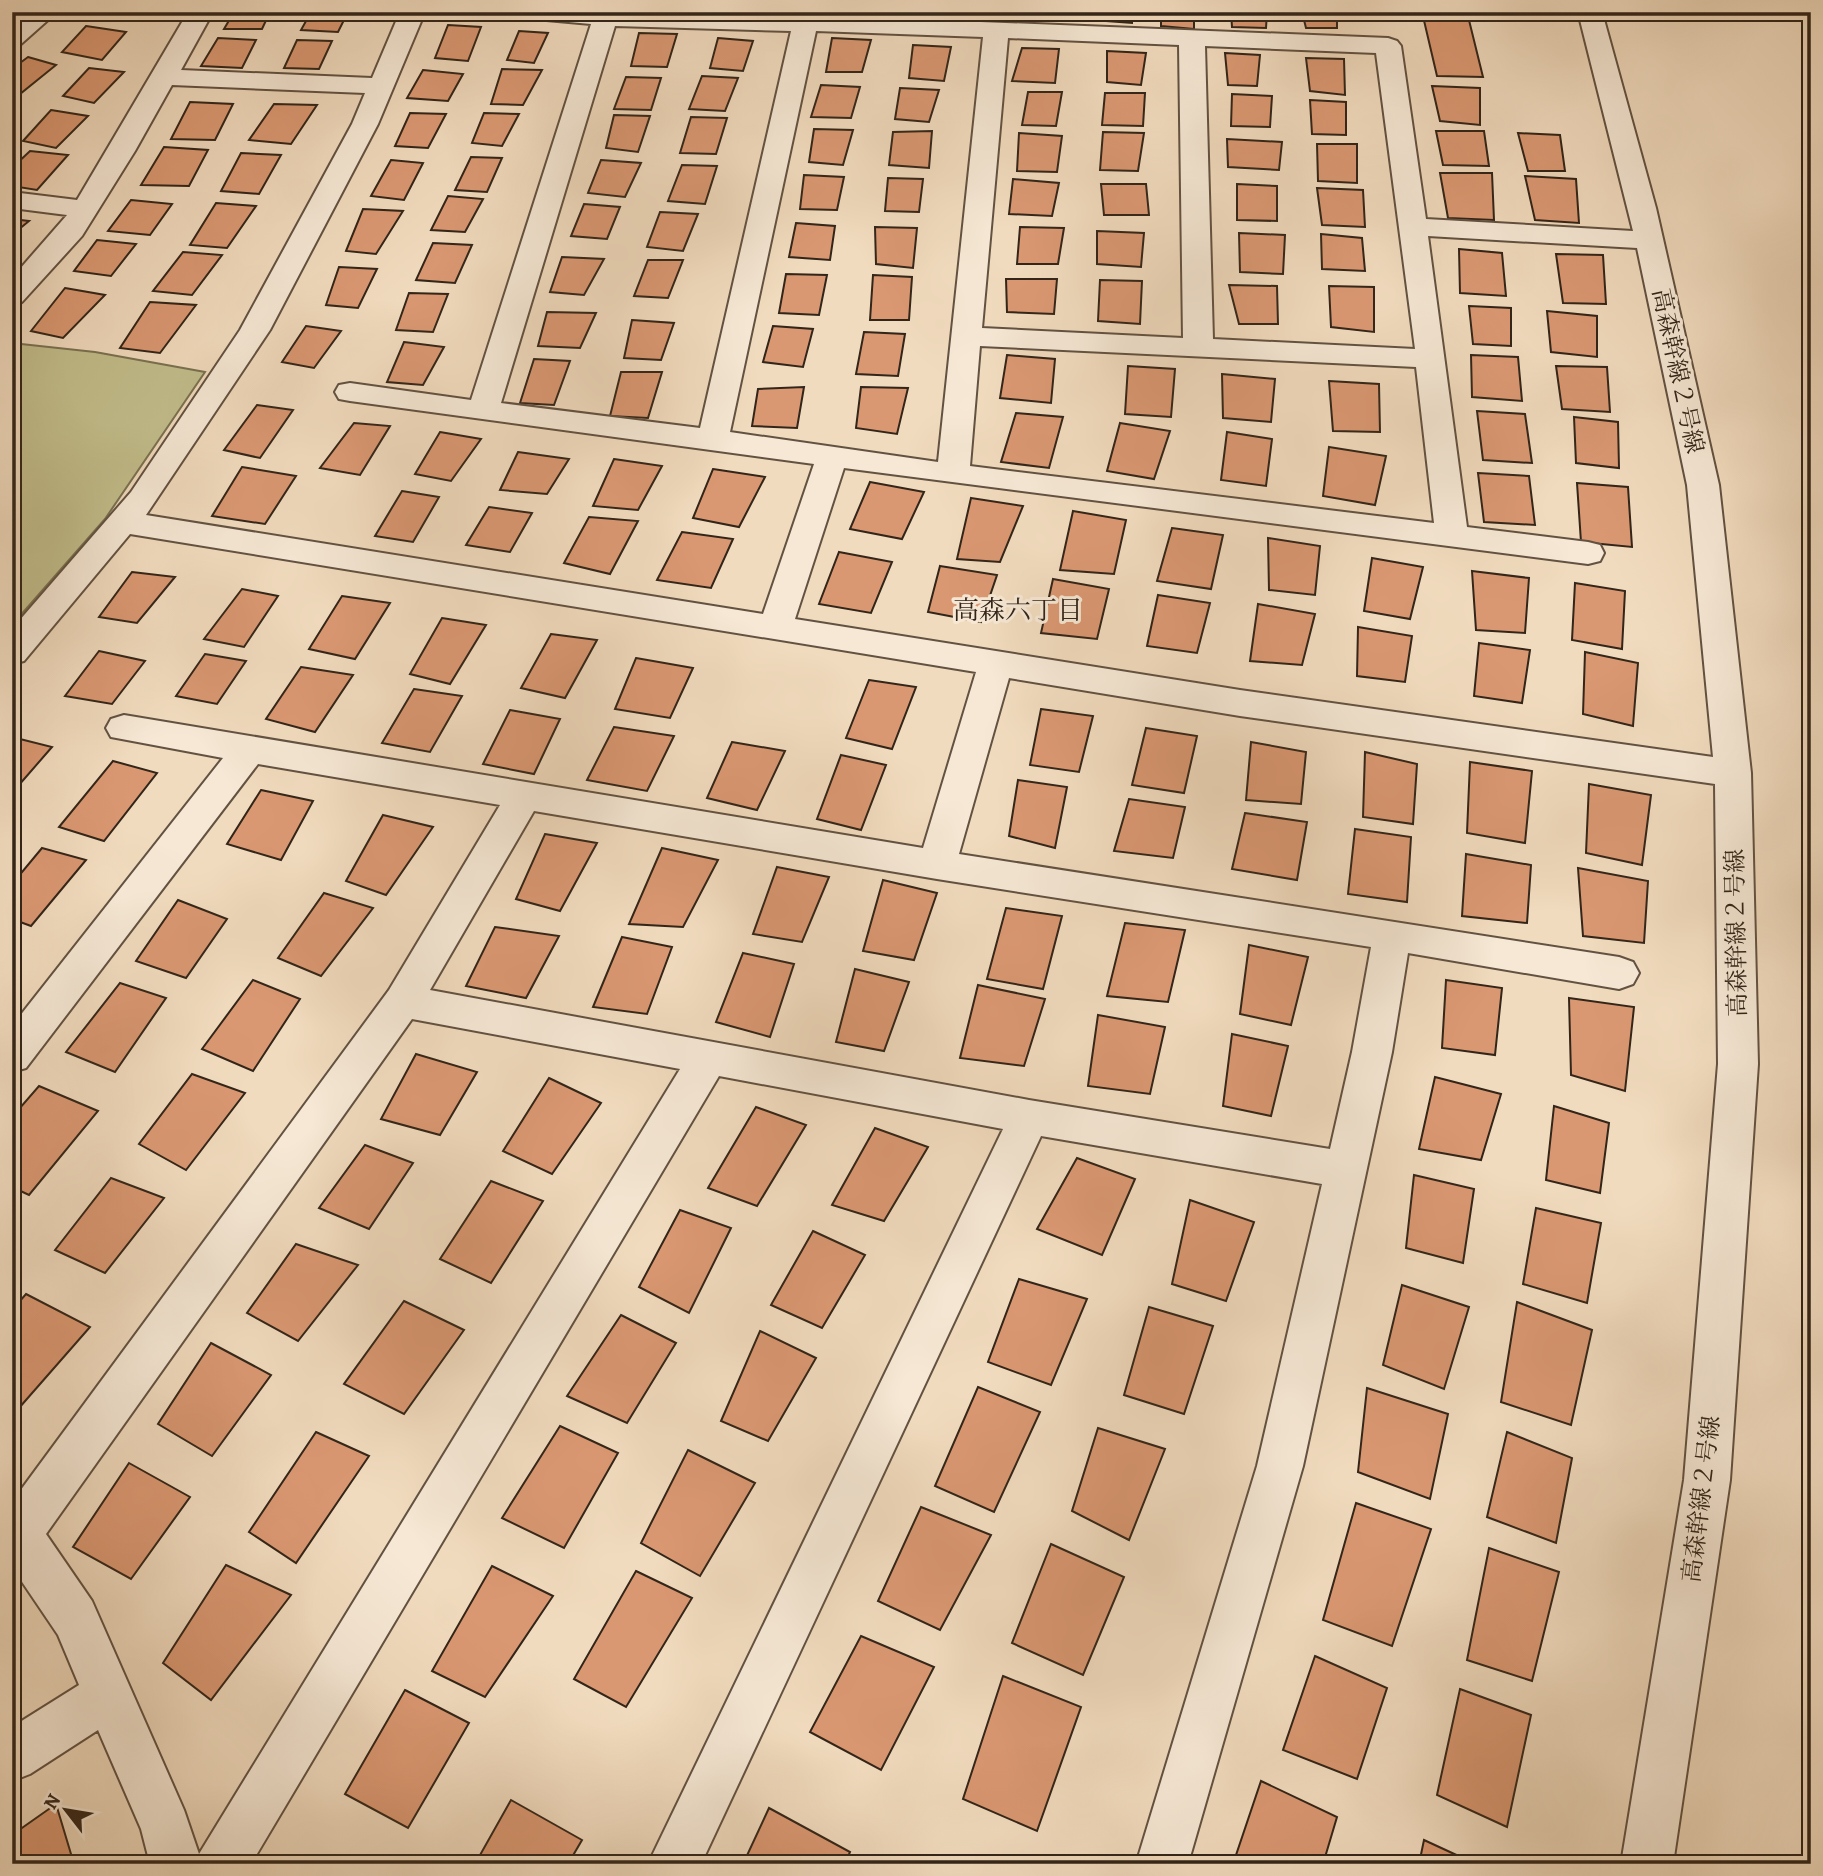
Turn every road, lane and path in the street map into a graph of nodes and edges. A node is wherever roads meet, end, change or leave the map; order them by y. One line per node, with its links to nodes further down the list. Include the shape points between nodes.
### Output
1 (45, 12): 11 (street)
2 (201, 12): 12 (street)
3 (413, 12): 13 (street)
4 (535, 12): 6 (street)
5 (1590, 12): 17 (street, 高森幹線２号線)
6 (604, 18): 8 (street); 23 (street)
7 (902, 19): 8 (street); 9 (street)
8 (805, 23): 24 (street)
9 (996, 31): 10 (street); 19 (street)
10 (1192, 38): 16 (street, via 1388,46); 20 (street)
11 (12, 39)
12 (164, 77): 13 (street); 15 (street)
13 (380, 86): 27 (street, via 365,124 255,330)
14 (12, 200): 15 (street)
15 (84, 209): 18 (street, via 72,230)
16 (1413, 227): 17 (street); 21 (street)
17 (1649, 240): 35 (street, 高森幹線２号線, via 1703,485)
18 (12, 296)
19 (966, 336): 20 (street); 26 (street)
20 (1198, 346): 21 (street)
21 (1431, 359): 28 (street)
22 (351, 391): 23 (street)
23 (483, 411): 24 (street)
24 (713, 439): 25 (street)
25 (832, 456): 26 (street); 30 (street)
26 (953, 474): 28 (street)
27 (124, 522): 30 (street); 31 (street)
28 (1452, 537): 29 (street)
29 (1588, 553)
30 (775, 628): 32 (street)
31 (12, 652)
32 (996, 664): 35 (street); 37 (street)
33 (124, 728): 34 (street)
34 (250, 749): 36 (street); 41 (street)
35 (1733, 773): 52 (street, 高森幹線２号線, via 1738,1064 1707,1480)
36 (523, 797): 37 (street); 40 (street)
37 (937, 866): 38 (street)
38 (1392, 935): 39 (street); 44 (street)
39 (1619, 973)
40 (403, 1001): 42 (street); 45 (street)
41 (12, 1056)
42 (709, 1057): 43 (street); 49 (street)
43 (1029, 1116): 44 (street); 50 (street)
44 (1345, 1170): 51 (street, via 1280,1466)
45 (15, 1529): 46 (street, via 75,1618)
46 (108, 1695): 47 (street); 48 (street, via 166,1828)
47 (12, 1756)
48 (176, 1864)
49 (221, 1864)
50 (674, 1864)
51 (1163, 1864)
52 (1647, 1864)

